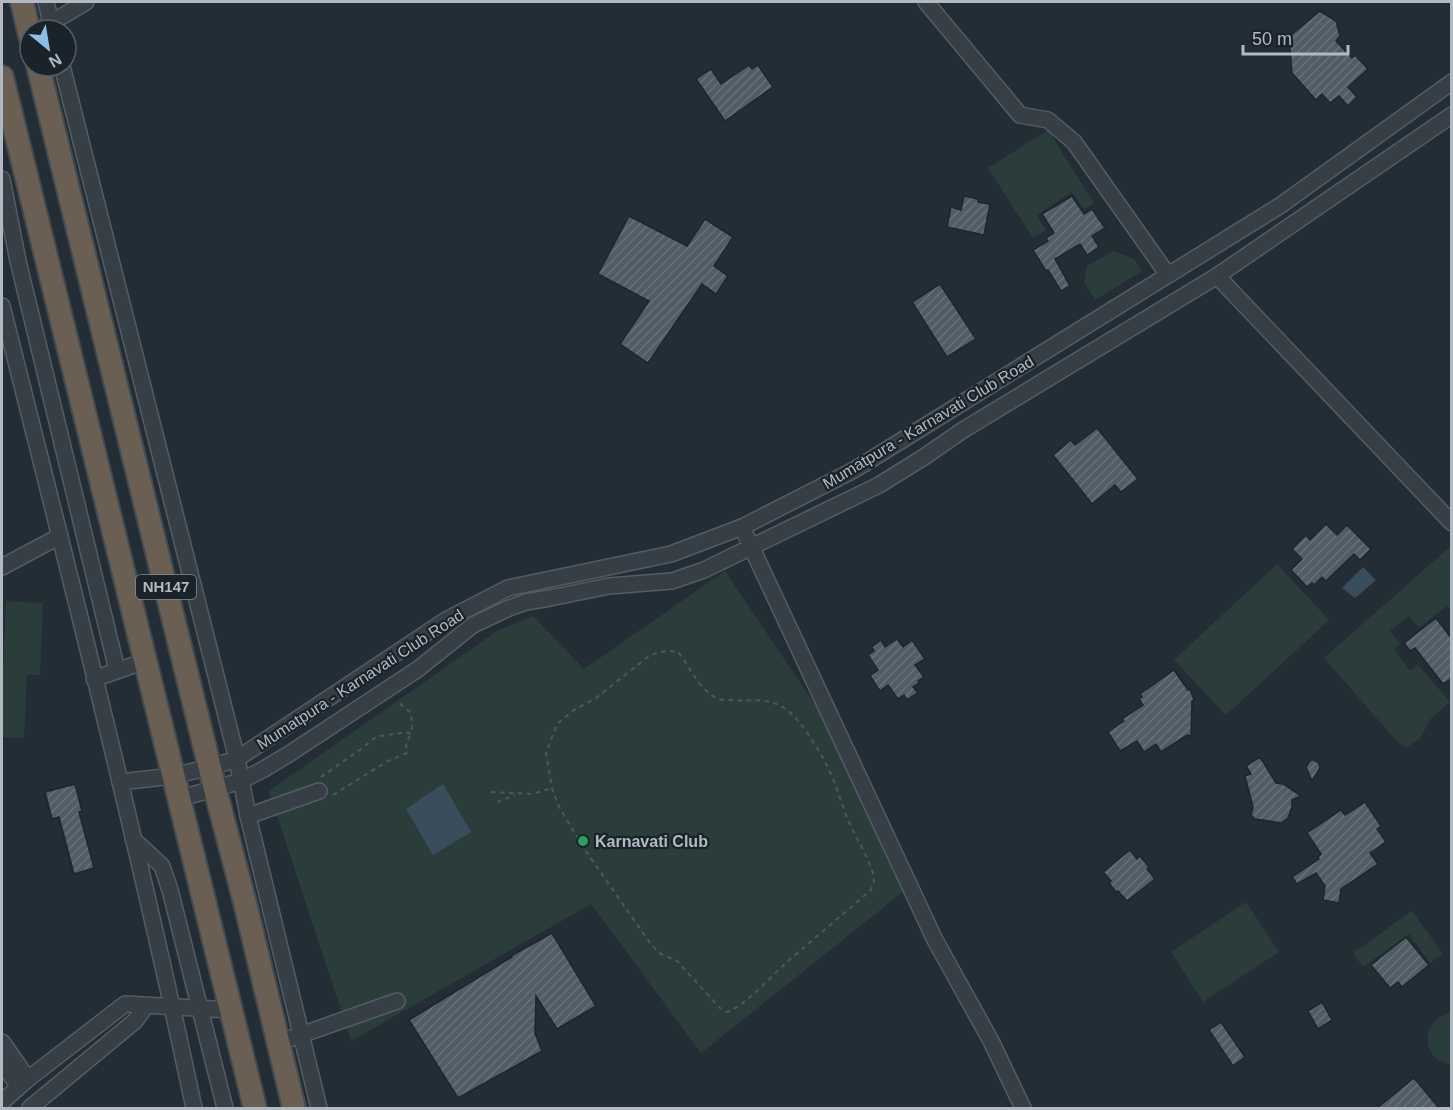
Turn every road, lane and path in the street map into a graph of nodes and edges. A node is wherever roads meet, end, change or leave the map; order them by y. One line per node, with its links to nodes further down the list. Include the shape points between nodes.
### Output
1 (22, 2): 5 (highway)
2 (46, 2): 6 (street)
3 (86, 2): 7 (street)
4 (926, 2): 14 (street, via 1020,115 1048,120 1074,142)
5 (26, 18)
6 (47, 18)
7 (62, 18)
8 (41, 78): 29 (highway, NH147)
9 (65, 78): 27 (street)
10 (1452, 82): 14 (street, Mumatpura - Karnavati Club Road, via 1281,205)
11 (2, 83): 22 (highway, NH147)
12 (1452, 115): 15 (street, Mumatpura - Karnavati Club Road)
13 (2, 179): 23 (street, via 18,261)
14 (1168, 275): 18 (street, Mumatpura - Karnavati Club Road, via 854,470)
15 (1217, 276): 17 (street); 20 (street, Mumatpura - Karnavati Club Road, via 879,485)
16 (2, 306): 19 (street)
17 (1452, 522)
18 (742, 527): 20 (street); 27 (street, Mumatpura - Karnavati Club Road, via 670,554 508,588 446,620)
19 (60, 536): 21 (street); 24 (street)
20 (752, 547): 31 (street, Mumatpura - Karnavati Club Road, via 672,581 609,586 526,602 472,625 418,669); 57 (street, via 935,940)
21 (2, 567)
22 (145, 661): 23 (street); 28 (highway, NH147)
23 (117, 670): 24 (street)
24 (94, 678): 30 (street)
25 (397, 701): 26 (path, via 411,712)
26 (411, 734): 34 (path, via 406,743 407,753); 34 (path, via 376,736 321,777)
27 (237, 759): 29 (street, Mumatpura - Karnavati Club Road); 31 (street)
28 (173, 777): 29 (street); 30 (street); 36 (highway, NH147)
29 (213, 778): 31 (street, Mumatpura - Karnavati Club Road); 36 (street); 47 (highway, NH147)
30 (120, 782): 39 (street)
31 (241, 782): 38 (street)
32 (552, 788): 32 (path, via 546,753 557,724 649,656 678,652 699,683 716,698 774,702 804,727 831,774 872,871 871,890 727,1012 677,961 659,953 650,943 583,847); 35 (path)
33 (491, 792): 35 (path)
34 (326, 793): 38 (street)
35 (518, 794): 37 (path)
36 (178, 798): 44 (highway, NH147)
37 (497, 802)
38 (248, 816): 45 (street)
39 (133, 839): 42 (street); 43 (street, via 162,866)
40 (397, 1001): 45 (street)
41 (146, 1006): 42 (street); 49 (street, via 125,1004); 51 (street, via 135,1021)
42 (173, 1007): 43 (street); 52 (street)
43 (199, 1007): 44 (street); 53 (street)
44 (230, 1010): 54 (highway, NH147)
45 (301, 1036): 47 (street); 56 (street)
46 (2, 1042): 49 (street)
47 (278, 1043): 55 (highway, NH147)
48 (2, 1063): 49 (street)
49 (23, 1083): 50 (street)
50 (2, 1102)
51 (30, 1108)
52 (194, 1108)
53 (225, 1108)
54 (255, 1108)
55 (294, 1108)
56 (319, 1108)
57 (1023, 1108)

